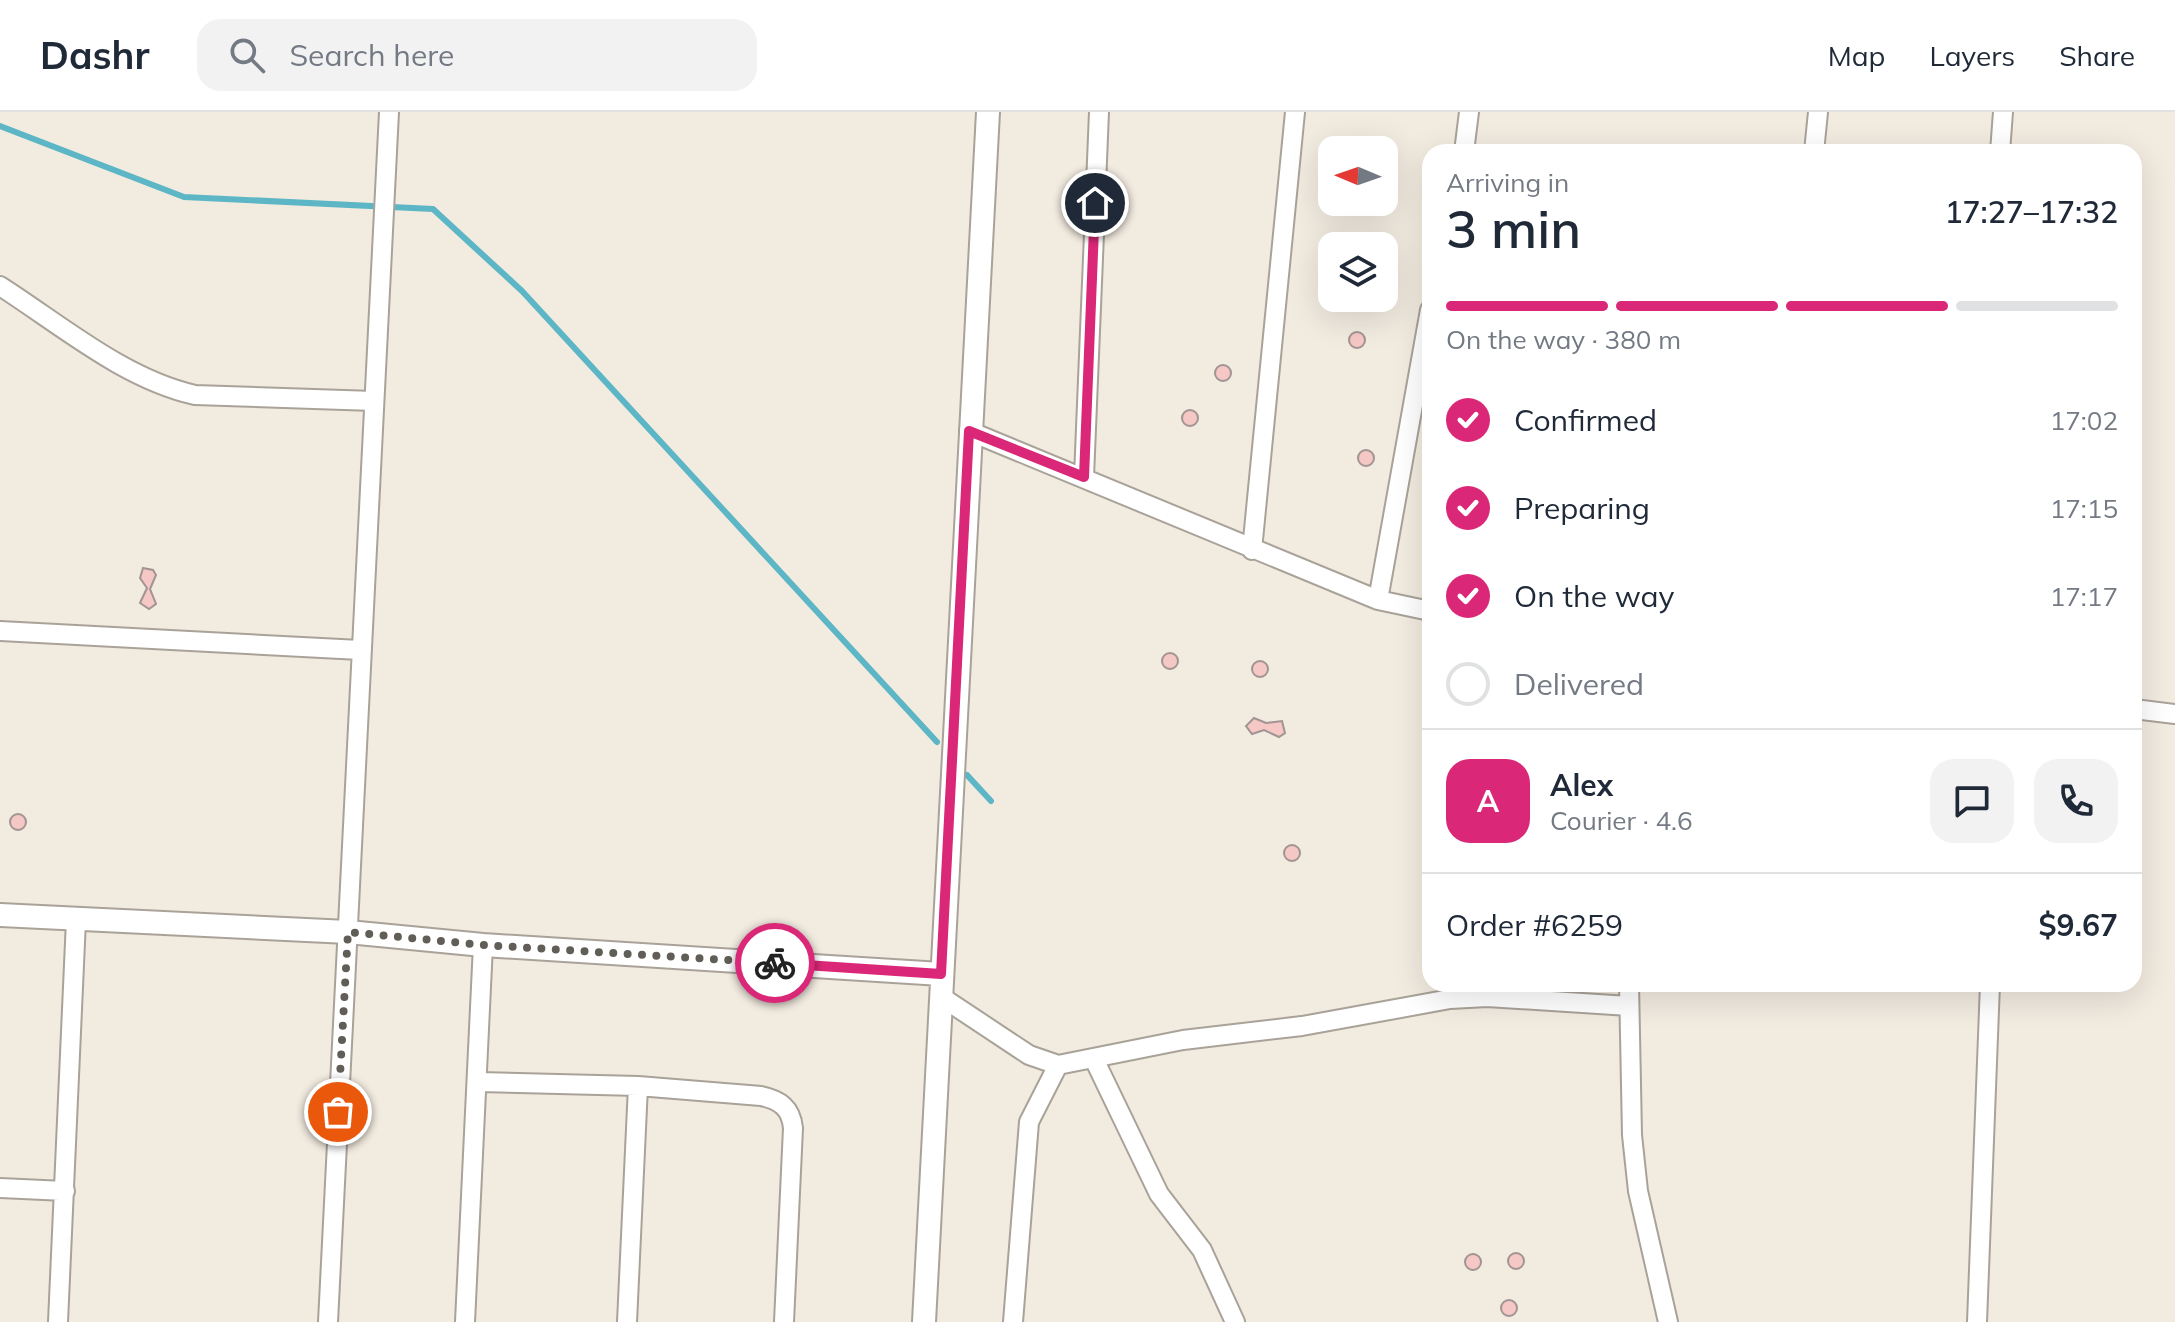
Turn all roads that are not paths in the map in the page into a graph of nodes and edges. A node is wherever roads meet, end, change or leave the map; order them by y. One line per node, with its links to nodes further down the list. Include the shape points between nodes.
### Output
1 (389, 112): 13 (street)
2 (988, 112): 14 (street)
3 (1099, 112): 15 (street)
4 (1295, 112): 16 (street)
5 (1469, 112): 8 (street)
6 (1818, 112): 9 (street)
7 (2003, 112): 10 (street)
8 (1465, 144)
9 (1815, 144)
10 (2001, 144)
11 (0, 286): 13 (street, via 145,379 173,390)
12 (1422, 355): 17 (street)
13 (374, 401): 20 (street)
14 (969, 431): 15 (street); 27 (street)
15 (1084, 477): 16 (street)
16 (1252, 550): 17 (street)
17 (1378, 600): 18 (street)
18 (1422, 609)
19 (0, 631): 20 (street)
20 (360, 650): 25 (street)
21 (2142, 710): 22 (street)
22 (2175, 714)
23 (0, 915): 24 (street)
24 (76, 920): 25 (street); 36 (street)
25 (348, 932): 26 (street); 38 (street)
26 (483, 945): 27 (street); 33 (street)
27 (940, 985): 32 (street, via 1029,1055); 42 (street)
28 (1629, 992): 30 (street)
29 (1990, 992): 46 (street)
30 (1629, 1006): 31 (street, via 1450,999); 45 (street, via 1638,1191)
31 (1094, 1059): 32 (street); 44 (street, via 1159,1194 1202,1250)
32 (1058, 1065): 43 (street, via 1029,1122)
33 (479, 1082): 34 (street); 39 (street)
34 (638, 1086): 40 (street); 41 (street, via 761,1096 787,1109 793,1128)
35 (0, 1188): 36 (street)
36 (65, 1191): 37 (street)
37 (58, 1322)
38 (328, 1322)
39 (465, 1322)
40 (627, 1322)
41 (784, 1322)
42 (924, 1322)
43 (1013, 1322)
44 (1235, 1322)
45 (1668, 1322)
46 (1977, 1322)

